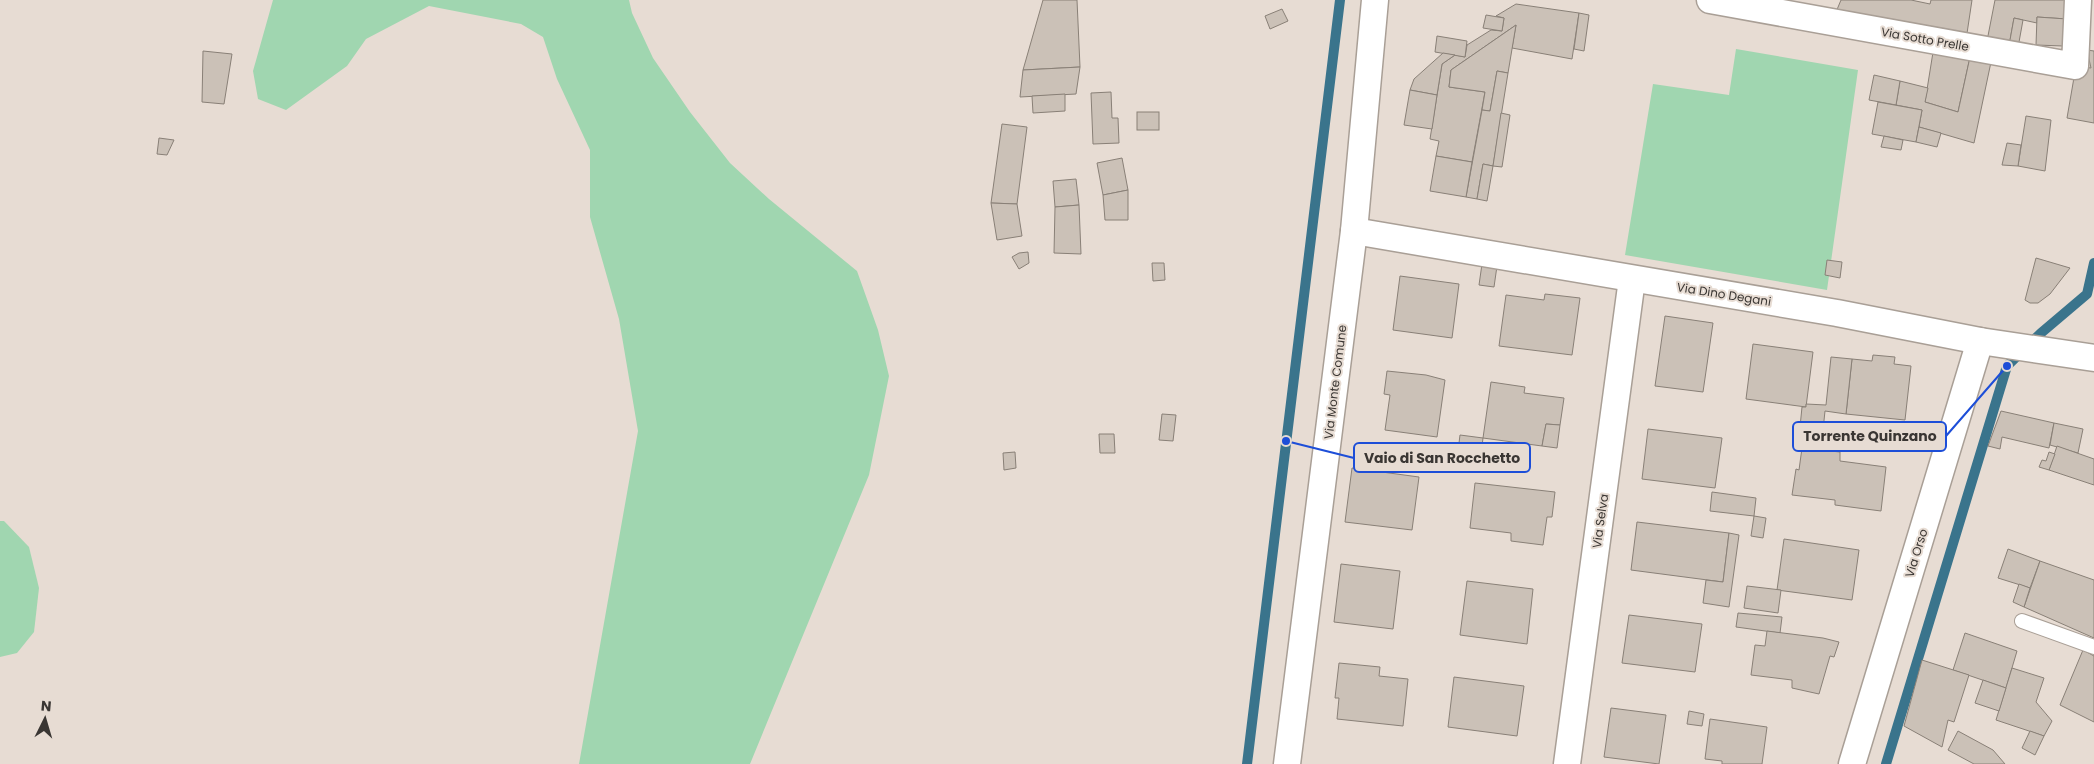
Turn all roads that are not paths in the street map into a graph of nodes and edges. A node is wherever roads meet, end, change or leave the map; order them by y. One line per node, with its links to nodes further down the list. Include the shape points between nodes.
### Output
1 (1376, 0): 4 (street, Via Monte Comune)
2 (1710, 0): 3 (street, Via Sotto Prelle, via 2075,66)
3 (2078, 0)
4 (1354, 231): 5 (street, Via Dino Degani); 10 (street, Via Monte Comune)
5 (1632, 279): 6 (street, Via Dino Degani); 11 (street, Via Selva)
6 (1980, 341): 7 (street, Via Dino Degani); 12 (street, Via Orso)
7 (2094, 358)
8 (2022, 622): 9 (lane)
9 (2094, 647)
10 (1293, 763)
11 (1567, 764)
12 (1852, 764)

